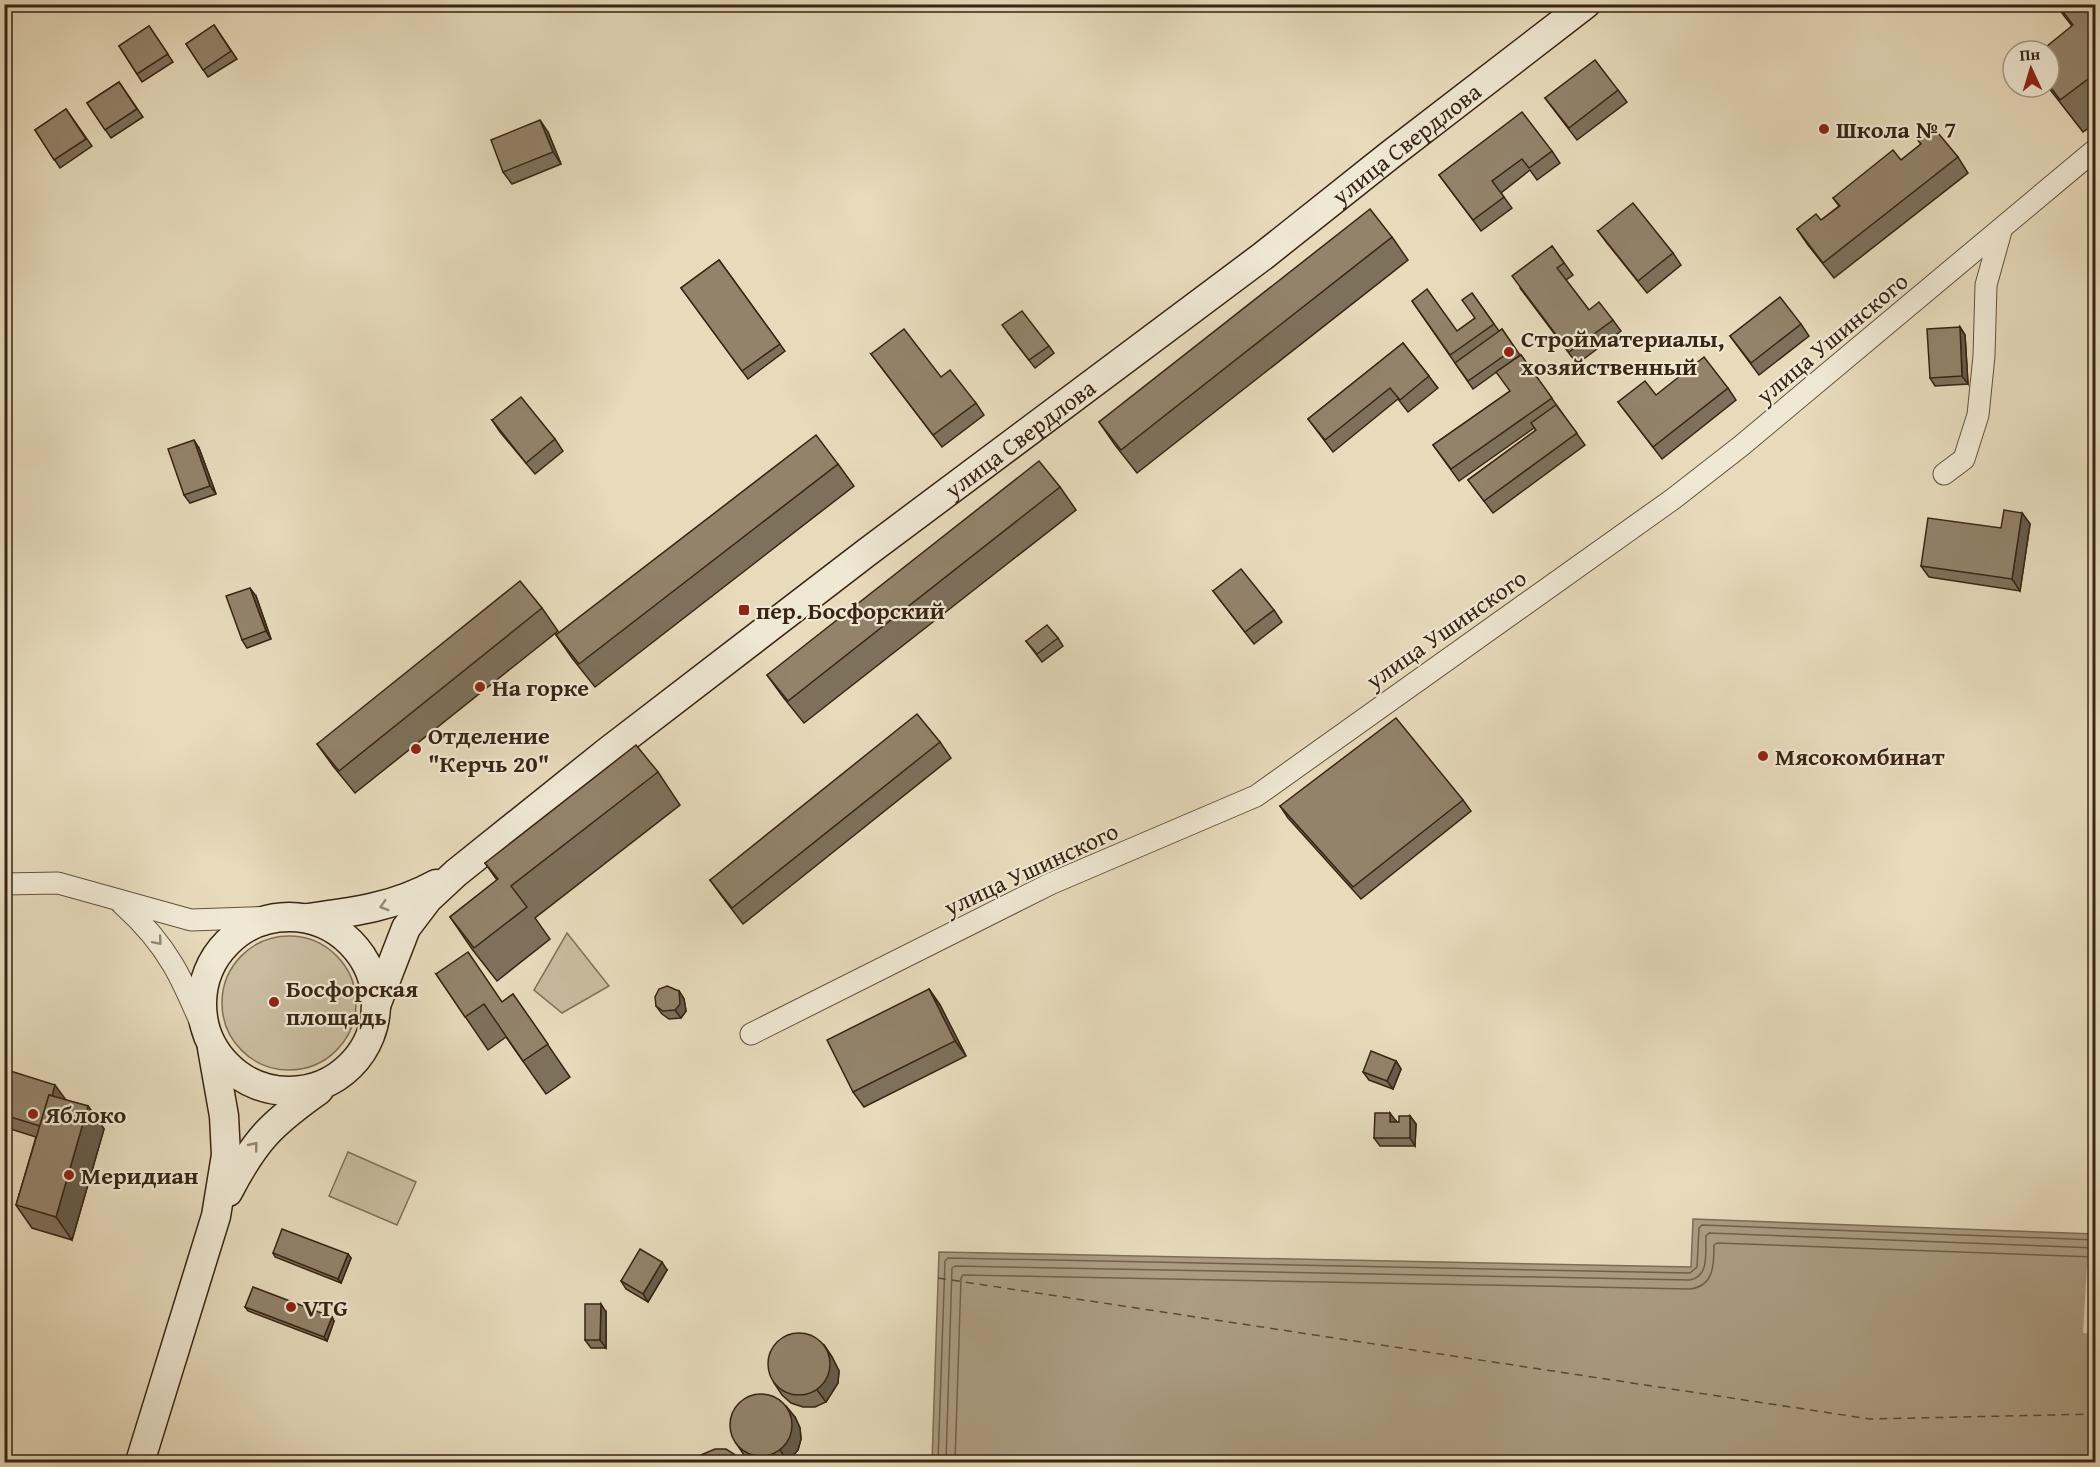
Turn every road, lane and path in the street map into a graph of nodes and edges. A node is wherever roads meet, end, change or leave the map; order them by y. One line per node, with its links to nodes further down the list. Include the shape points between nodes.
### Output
1 (1586, 4): 5 (main road, улица Свердлова, via 1263,256 820,589)
2 (2096, 149): 3 (street, улица Ушинского)
3 (2001, 231): 4 (street, via 1986,285 1978,415 1964,459); 11 (street, улица Ушинского, via 1672,499 1256,796 1050,884)
4 (1944, 474)
5 (456, 873): 9 (main road, one-way to 9, via 399,902 371,910); 10 (main road, via 428,899 406,928)
6 (4, 884): 7 (street, via 58,883)
7 (117, 899): 8 (street, via 191,920); 12 (street, one-way to 12, via 163,945)
8 (278, 917): 9 (main road); 12 (main road, via 250,925 227,941 210,964 202,991)
9 (307, 918): 10 (main road, via 335,929 357,948 372,974)
10 (377, 1003): 13 (main road, via 373,1032 359,1058)
11 (751, 1034)
12 (209, 1042): 13 (main road, via 229,1069 253,1084 280,1092 303,1091); 14 (main road, via 224,1116 226,1155)
13 (333, 1080): 14 (main road, one-way to 13, via 249,1153 265,1134)
14 (216, 1215): 15 (main road)
15 (140, 1462)

